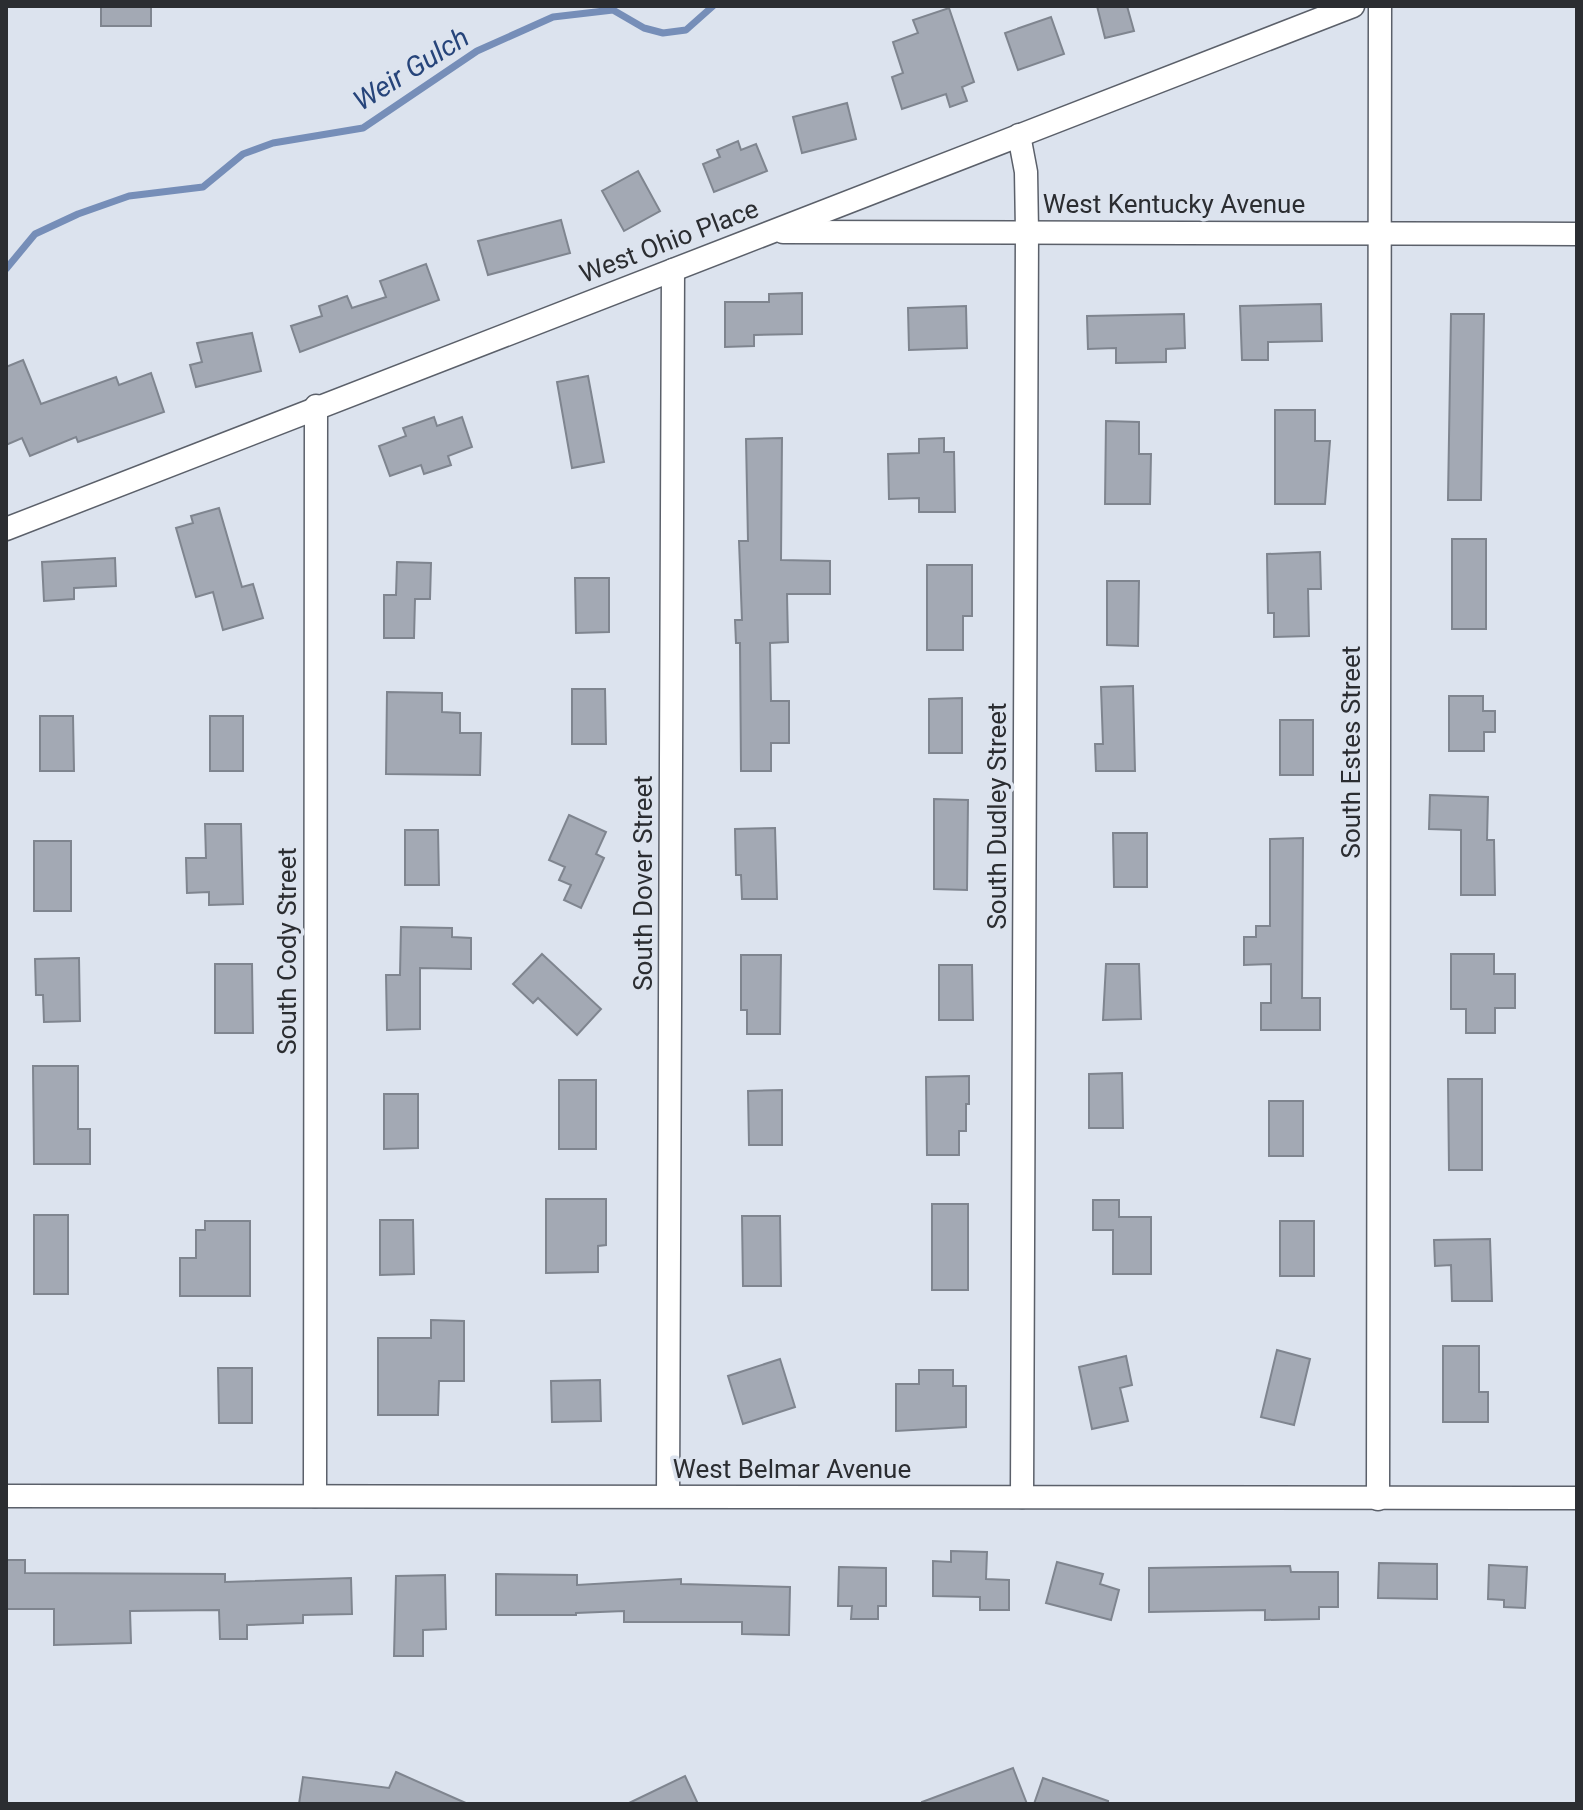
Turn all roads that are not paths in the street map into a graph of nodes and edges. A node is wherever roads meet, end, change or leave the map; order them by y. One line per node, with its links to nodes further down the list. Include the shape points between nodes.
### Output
1 (1353, 6): 3 (street, West Ohio Place)
2 (1380, 6): 6 (street, South Estes Street)
3 (1019, 135): 4 (street, South Dudley Street); 5 (street, West Ohio Place)
4 (1027, 231): 5 (street, West Kentucky Avenue); 6 (street, West Kentucky Avenue); 14 (street, South Dudley Street)
5 (770, 232): 8 (street, West Ohio Place)
6 (1380, 234): 7 (street, West Kentucky Avenue); 16 (street, South Estes Street)
7 (1577, 234)
8 (673, 270): 9 (street, West Ohio Place); 13 (street, South Dover Street)
9 (316, 406): 10 (street, West Ohio Place); 12 (street, South Cody Street)
10 (6, 529)
11 (6, 1496): 12 (street, West Belmar Avenue)
12 (315, 1496): 13 (street, West Belmar Avenue)
13 (668, 1496): 14 (street, West Belmar Avenue)
14 (1022, 1497): 16 (street, West Belmar Avenue)
15 (1577, 1498): 16 (street, West Belmar Avenue)
16 (1378, 1499)

